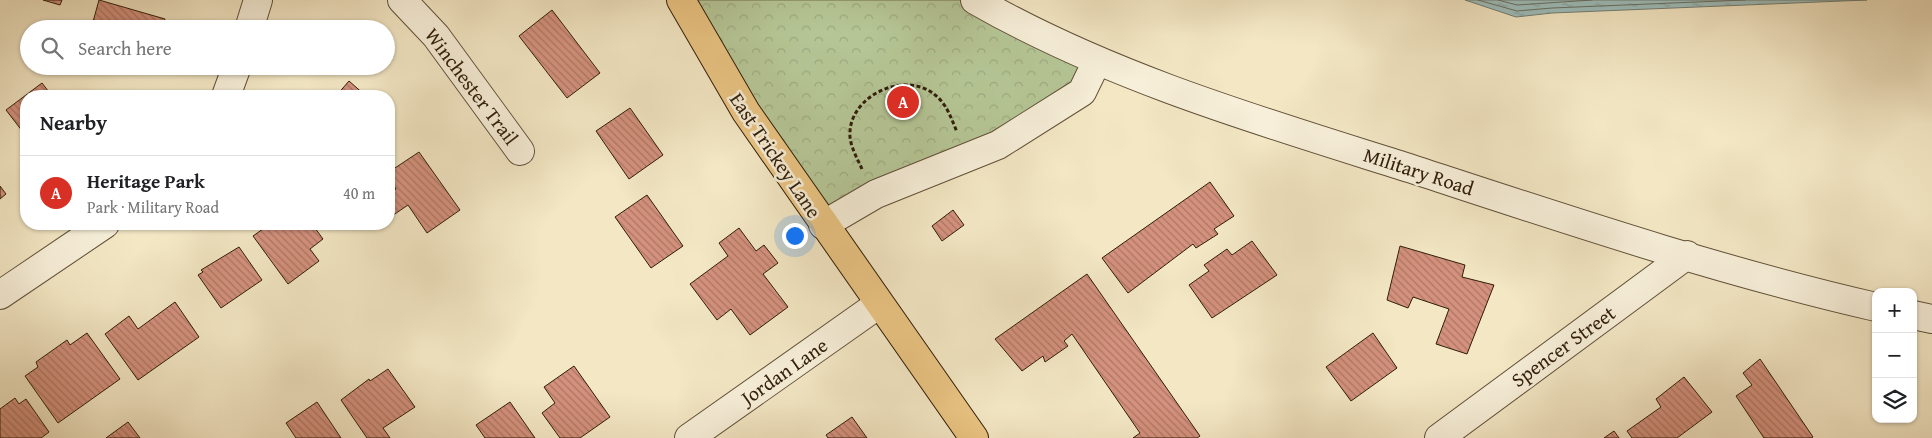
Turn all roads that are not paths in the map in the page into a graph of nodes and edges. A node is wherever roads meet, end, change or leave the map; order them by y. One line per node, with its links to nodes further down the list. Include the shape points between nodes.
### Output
1 (258, 0): 5 (street)
2 (402, 0): 9 (street, Winchester Trail, via 436,36)
3 (681, 0): 10 (main road, East Trickey Lane, via 746,112)
4 (974, 0): 6 (street, Military Road)
5 (252, 20)
6 (1097, 61): 10 (street, via 1082,92 998,145 876,194); 12 (street, Military Road, via 1184,95)
7 (234, 75): 8 (street)
8 (228, 90)
9 (520, 151)
10 (823, 225): 14 (main road, East Trickey Lane)
11 (96, 230): 13 (street)
12 (1687, 255): 15 (street, Military Road, via 1814,293); 20 (street, Spencer Street)
13 (0, 295)
14 (879, 304): 18 (street, Jordan Lane); 19 (main road, East Trickey Lane)
15 (1872, 306)
16 (1917, 316): 17 (street)
17 (1932, 319)
18 (689, 438)
19 (974, 438)
20 (1439, 438)

